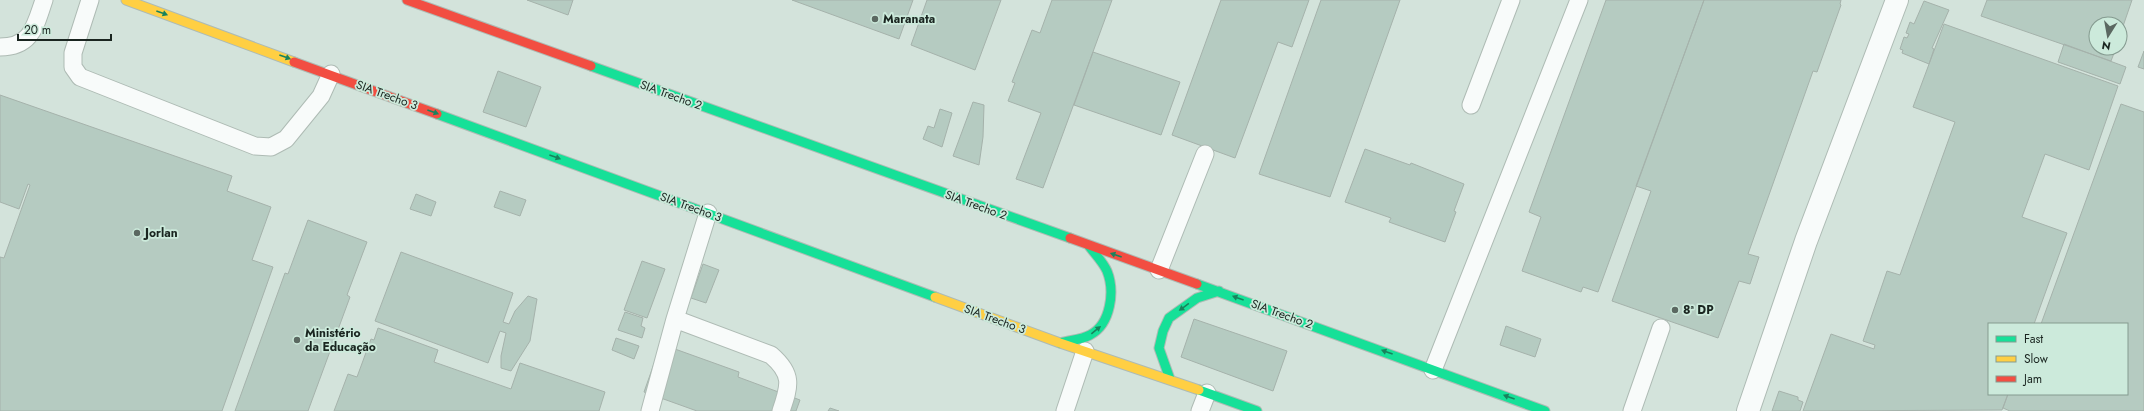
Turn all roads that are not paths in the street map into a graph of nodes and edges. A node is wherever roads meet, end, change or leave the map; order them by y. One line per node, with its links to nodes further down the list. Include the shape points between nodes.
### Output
1 (44, 0): 8 (lane, via 30,37 13,47)
2 (90, 0): 9 (lane, via 73,53 72,67 80,77 255,146 271,147 286,139 321,96)
3 (126, 0): 9 (main road, SIA Trecho 3, one-way to 9)
4 (407, 0): 13 (main road, SIA Trecho 2)
5 (1511, 0): 10 (lane)
6 (1579, 0): 20 (lane)
7 (1897, 0): 30 (street, via 1806,241)
8 (0, 47)
9 (331, 74): 12 (main road, SIA Trecho 3, one-way to 12)
10 (1471, 105)
11 (1205, 154): 14 (lane)
12 (708, 213): 16 (lane); 18 (main road, SIA Trecho 3)
13 (1089, 246): 14 (main road, SIA Trecho 2, one-way to 13); 18 (main road, one-way to 13, via 1090,334 1102,325 1108,312 1110,290 1106,270)
14 (1159, 270): 15 (main road, SIA Trecho 2)
15 (1219, 291): 20 (main road, SIA Trecho 2, one-way to 15); 21 (main road, one-way to 21, via 1196,298 1169,318 1159,348)
16 (675, 319): 23 (lane); 24 (lane, via 771,355 784,366 789,388)
17 (1661, 328): 29 (lane)
18 (1060, 343): 19 (main road, SIA Trecho 3)
19 (1085, 351): 21 (main road, SIA Trecho 3); 25 (lane)
20 (1433, 370): 28 (main road, SIA Trecho 2, one-way to 20)
21 (1170, 379): 22 (main road, SIA Trecho 3)
22 (1207, 393): 26 (lane); 27 (main road, SIA Trecho 3)
23 (650, 411)
24 (781, 411)
25 (1065, 411)
26 (1200, 411)
27 (1257, 411)
28 (1545, 411)
29 (1632, 411)
30 (1748, 411)

